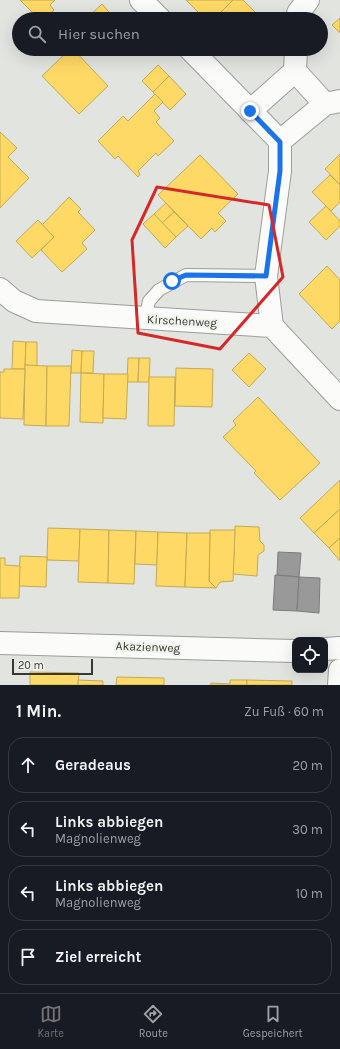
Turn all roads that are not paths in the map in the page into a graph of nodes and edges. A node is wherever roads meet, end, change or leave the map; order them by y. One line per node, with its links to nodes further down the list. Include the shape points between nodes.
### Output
1 (141, 0): 3 (street)
2 (308, 0): 4 (street)
3 (153, 12)
4 (299, 12)
5 (197, 56): 9 (street)
6 (296, 56): 7 (street)
7 (295, 71): 8 (street); 9 (street)
8 (332, 103): 10 (street)
9 (250, 111): 10 (street)
10 (280, 142): 11 (street, via 280,171)
11 (266, 276): 13 (lane, via 186,275 160,290 149,301); 14 (street)
12 (0, 288): 13 (street, Kirschenweg, via 14,301 36,311)
13 (145, 319): 14 (street, Kirschenweg)
14 (272, 326): 15 (street)
15 (340, 399)
16 (0, 643): 19 (street, Akazienweg)
17 (340, 648): 18 (street)
18 (328, 650)
19 (292, 651)
20 (340, 670): 21 (street)
21 (339, 685)

